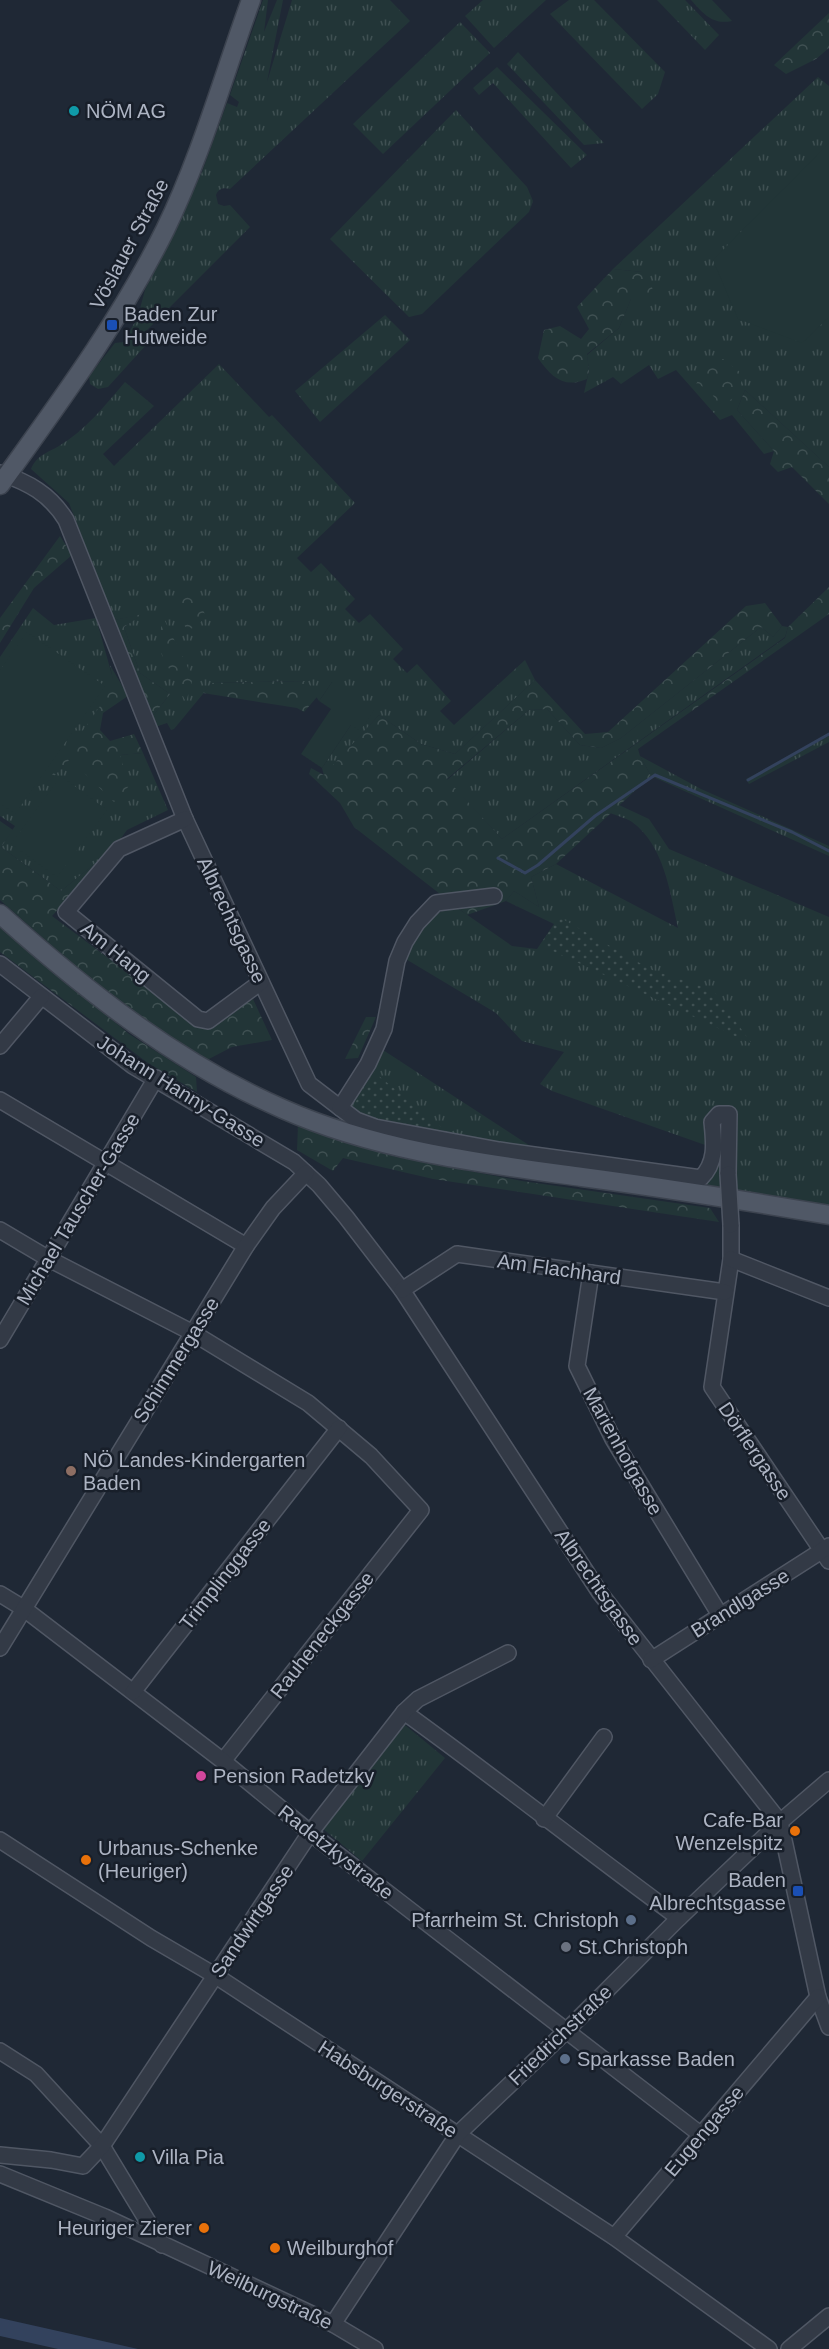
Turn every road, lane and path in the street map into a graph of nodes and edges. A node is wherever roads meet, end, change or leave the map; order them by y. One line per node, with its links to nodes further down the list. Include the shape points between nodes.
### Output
1 (251, 0): 2 (main road, Vöslauer Straße, via 212,115 166,229 90,359)
2 (2, 478): 3 (street, Albrechtsgasse, via 38,489 57,505 66,520)
3 (185, 819): 7 (street, Albrechtsgasse); 7 (street, Am Hang, via 119,849 66,912 198,1019 208,1021)
4 (494, 896): 12 (street, via 436,903 417,923 397,961 384,1029 368,1064)
5 (0, 914): 16 (main road, via 110,1006 173,1050 256,1097 319,1124 382,1144 453,1159)
6 (0, 964): 8 (street, Johann Hanny-Gasse)
7 (261, 982): 12 (street, Albrechtsgasse, via 309,1084)
8 (41, 997): 9 (street); 10 (street, Johann Hanny-Gasse, via 133,1066)
9 (0, 1046)
10 (156, 1078): 13 (street, Michael Tauscher-Gasse); 14 (street, Johann Hanny-Gasse)
11 (0, 1100): 13 (street)
12 (340, 1108): 15 (street, Albrechtsgasse, via 375,1127 701,1178 709,1169 714,1149 712,1122 719,1114 729,1114)
13 (105, 1163): 18 (street); 19 (street, Michael Tauscher-Gasse)
14 (306, 1173): 18 (street, Schimmergasse, via 273,1208); 22 (street, Albrechtsgasse, via 346,1217)
15 (728, 1174): 20 (street, Dörflergasse, bridge)
16 (829, 1215)
17 (0, 1230): 19 (street)
18 (246, 1246): 25 (street, Schimmergasse)
19 (49, 1259): 25 (street); 26 (street, Michael Tauscher-Gasse)
20 (731, 1259): 23 (street, Dörflergasse); 24 (street)
21 (591, 1273): 22 (street, Am Flachhard, via 457,1254); 23 (street, Am Flachhard); 31 (street, Marienhofgasse, via 577,1366 613,1439)
22 (402, 1290): 34 (street, Albrechtsgasse, via 600,1593)
23 (725, 1292): 28 (street, Dörflergasse, via 712,1388)
24 (829, 1298)
25 (193, 1333): 27 (street, via 308,1403); 30 (street, Schimmergasse)
26 (0, 1340)
27 (339, 1428): 35 (street, Trimplinggasse); 38 (street, Rauheneckgasse, via 421,1510)
28 (827, 1552): 31 (street, Brandlgasse)
29 (0, 1594): 30 (street, Radetzkystraße)
30 (23, 1608): 32 (street, Schimmergasse); 35 (street, Radetzkystraße)
31 (720, 1615): 34 (street, Brandlgasse)
32 (0, 1648)
33 (508, 1653): 36 (street, Sandwirtgasse, via 418,1699)
34 (651, 1660): 41 (street, Albrechtsgasse)
35 (133, 1692): 38 (street, Radetzkystraße)
36 (404, 1712): 40 (street, via 517,1794); 42 (street, Sandwirtgasse)
37 (604, 1737): 40 (street)
38 (223, 1761): 42 (street, Radetzkystraße)
39 (829, 1780): 41 (street, Friedrichstraße)
40 (544, 1819): 44 (street)
41 (780, 1822): 44 (street, Friedrichstraße); 46 (street, Albrechtsgasse)
42 (310, 1833): 45 (street, Sandwirtgasse); 48 (street, Radetzkystraße)
43 (0, 1840): 45 (street, Habsburgerstraße)
44 (679, 1918): 48 (street, Friedrichstraße)
45 (216, 1976): 50 (street, Habsburgerstraße); 52 (street, Sandwirtgasse)
46 (818, 1997): 47 (street, Albrechtsgasse); 51 (street, Eugengasse)
47 (829, 2027)
48 (566, 2031): 50 (street, Friedrichstraße); 51 (street, Radetzkystraße)
49 (0, 2051): 52 (street, via 36,2074)
50 (458, 2134): 55 (street, Habsburgerstraße); 58 (street, Friedrichstraße)
51 (700, 2134): 55 (street, Eugengasse)
52 (102, 2146): 53 (street, via 83,2166); 56 (street)
53 (0, 2155)
54 (0, 2174): 56 (street, Weilburgstraße)
55 (614, 2237): 60 (street, Habsburgerstraße)
56 (162, 2245): 58 (street, Weilburgstraße)
57 (829, 2316): 61 (street)
58 (333, 2324): 59 (street, Weilburgstraße)
59 (375, 2349)
60 (769, 2349)
61 (789, 2349)

